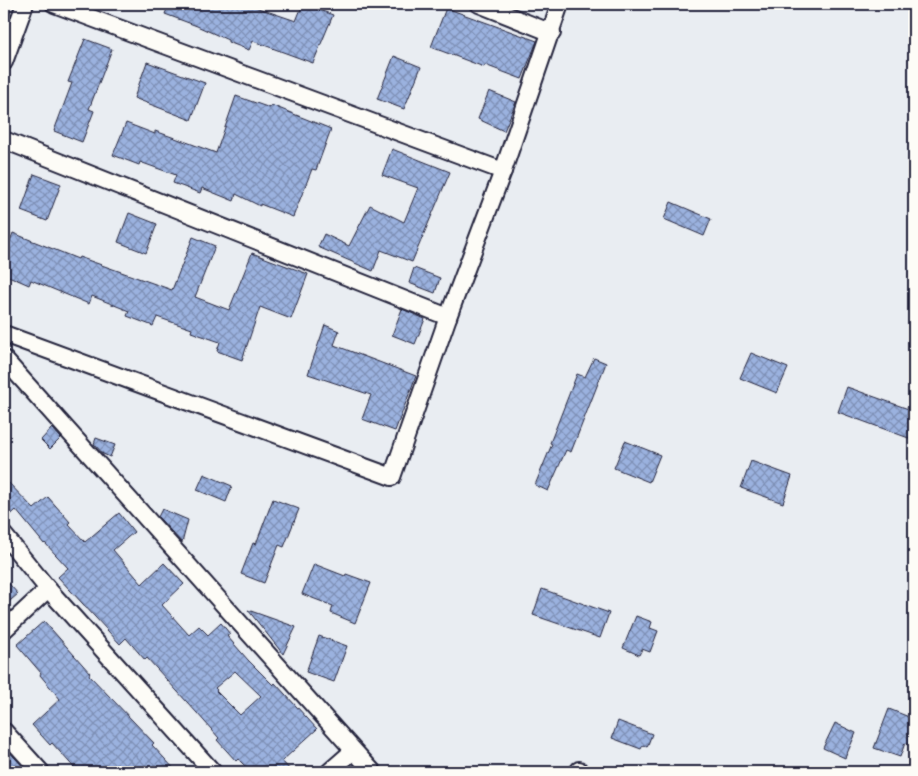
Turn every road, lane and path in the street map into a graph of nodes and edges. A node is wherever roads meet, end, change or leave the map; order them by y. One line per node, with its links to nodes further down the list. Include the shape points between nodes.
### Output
1 (25, 4): 6 (street)
2 (54, 4): 8 (street)
3 (478, 4): 5 (street)
4 (560, 4): 5 (street)
5 (552, 33): 8 (street)
6 (4, 62)
7 (4, 140): 9 (street)
8 (503, 171): 9 (street)
9 (448, 317): 10 (street, via 392,477)
10 (4, 334)
11 (4, 358): 16 (street)
12 (4, 535): 13 (street)
13 (48, 589): 14 (street); 18 (street)
14 (4, 630)
15 (4, 731): 17 (street)
16 (353, 751): 19 (street); 20 (street)
17 (41, 772)
18 (213, 772)
19 (329, 772)
20 (373, 772)

